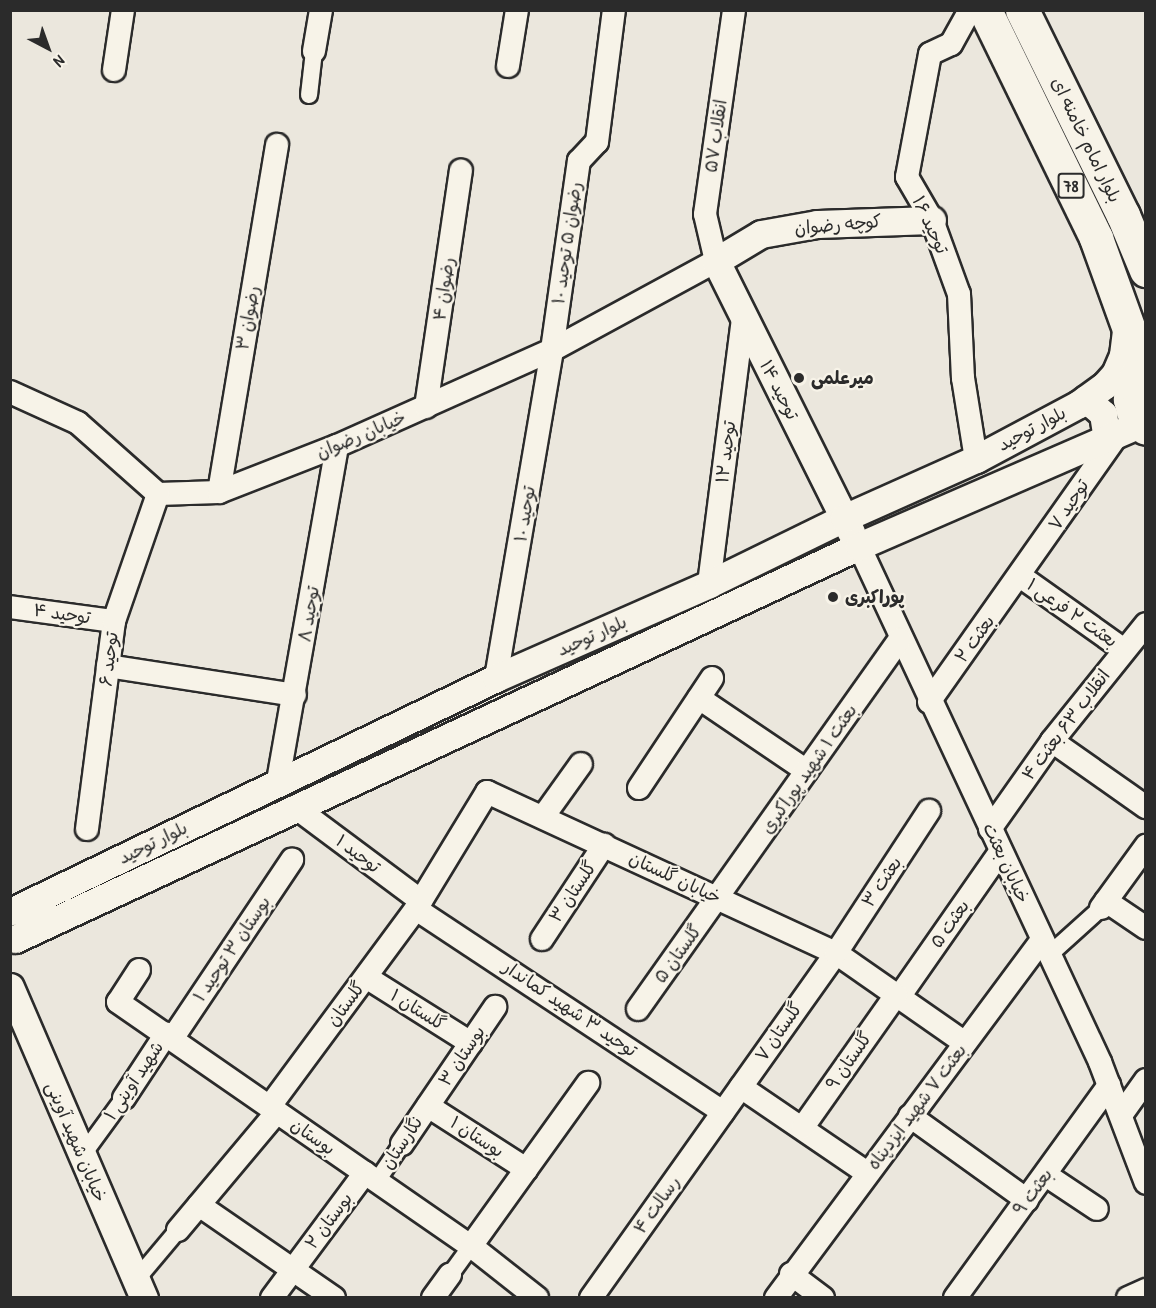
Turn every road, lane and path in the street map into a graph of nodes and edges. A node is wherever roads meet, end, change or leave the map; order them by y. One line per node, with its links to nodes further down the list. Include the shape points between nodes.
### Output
1 (123, 10): 9 (street)
2 (321, 10): 7 (street)
3 (517, 10): 8 (street)
4 (614, 10): 20 (street, رضوان ۵ توحید ۱۰, via 597,142 579,161)
5 (734, 10): 16 (street, انقلاب ۵۷, via 705,214)
6 (997, 13): 11 (main road, بلوار امام خامنه ای / 78); 13 (main road, بلوار امام خامنه ای / 78); 15 (street, توحید ۱۶, via 930,54 906,177)
7 (314, 51): 10 (street)
8 (508, 66)
9 (114, 70)
10 (309, 95)
11 (1081, 131): 13 (main road, via 1061,123 1051,128); 17 (main road, بلوار امام خامنه ای / 78)
12 (277, 146): 28 (street, رضوان ۳)
13 (1052, 148): 18 (main road, بلوار امام خامنه ای / 78, via 1096,238)
14 (461, 171): 24 (street, رضوان ۴)
15 (932, 220): 16 (street, کوچه رضوان, via 817,224 761,234); 27 (street, توحید ۱۶, via 958,294 963,378)
16 (716, 261): 19 (street, توحید ۱۴); 20 (street, خیابان رضوان)
17 (1146, 270)
18 (1127, 319): 21 (main road, بلوار امام خامنه ای / 78); 23 (street, بلوار توحید, via 1123,355 1115,374)
19 (743, 320): 30 (street, توحید ۱۴); 33 (street, توحید ۱۲)
20 (552, 350): 24 (street, خیابان رضوان); 40 (street, توحید ۱۰)
21 (1144, 367): 25 (main road, 78, via 1132,386)
22 (10, 392): 29 (street, via 78,423)
23 (1086, 399): 25 (street); 27 (street, بلوار توحید)
24 (426, 407): 26 (street, خیابان رضوان)
25 (1128, 431): 31 (street, بلوار توحید); 32 (street, توحید ۷)
26 (336, 446): 28 (street, خیابان رضوان); 42 (street, توحید ۸)
27 (976, 459): 30 (street, بلوار توحید)
28 (219, 492): 29 (street, خیابان رضوان)
29 (158, 494): 35 (street, توحید ۶)
30 (843, 518): 31 (street, توحید ۱۴); 33 (street, بلوار توحید)
31 (859, 546): 37 (street, خیابان بعثت); 50 (street, بلوار توحید)
32 (1020, 576): 38 (street, بعثت ۲ فرعی ۱); 44 (street, بعثت ۲)
33 (709, 585): 40 (street, بلوار توحید)
34 (10, 607): 35 (street, توحید ۴)
35 (114, 621): 39 (street, توحید ۶)
36 (1146, 624): 38 (street, انقلاب ۶۳ بعثت ۴)
37 (900, 639): 44 (street, خیابان بعثت); 47 (street, بعثت ۱ شهید پوراکبری)
38 (1124, 650): 45 (street, انقلاب ۶۳ بعثت ۴)
39 (108, 666): 42 (street); 55 (street, توحید ۶)
40 (496, 678): 48 (street, بلوار توحید)
41 (712, 678): 43 (street)
42 (295, 695): 48 (street, توحید ۸)
43 (699, 698): 47 (street); 49 (street)
44 (929, 702): 54 (street, خیابان بعثت)
45 (1052, 741): 51 (street); 54 (street, انقلاب ۶۳ بعثت ۴)
46 (581, 764): 53 (street)
47 (807, 771): 61 (street, بعثت ۱ شهید پوراکبری)
48 (278, 781): 60 (street, بلوار توحید)
49 (639, 788)
50 (295, 807): 63 (street, توحید ۱); 65 (street, بلوار توحید)
51 (1146, 807)
52 (929, 812): 70 (street, بعثت ۳)
53 (543, 818): 56 (street, خیابان گلستان); 63 (street, خیابان گلستان, via 487,792)
54 (990, 829): 58 (street, خیابان بعثت)
55 (87, 830)
56 (604, 845): 61 (street, خیابان گلستان); 68 (street, گلستان ۳)
57 (1146, 846): 62 (street)
58 (1000, 852): 69 (street, خیابان بعثت); 74 (street, بعثت ۵)
59 (292, 860): 77 (street, بوستان ۳ توحید ۱)
60 (51, 893): 64 (street, بلوار توحید); 65 (street, via 49,908)
61 (718, 898): 70 (street, خیابان گلستان); 76 (street, گلستان ۵)
62 (1104, 904): 66 (street); 69 (street)
63 (419, 905): 72 (street, گلستان); 87 (street, توحید ۳ شهید کماندار)
64 (10, 912)
65 (58, 919): 67 (street, بلوار توحید)
66 (1146, 928)
67 (12, 937)
68 (542, 939)
69 (1046, 948): 79 (street, بعثت ۷ شهید ایزدپناه); 82 (street, خیابان بعثت)
70 (836, 953): 74 (street, خیابان گلستان); 83 (street, گلستان ۷)
71 (139, 970): 77 (street, بوستان, via 118,1002)
72 (366, 977): 78 (street, گلستان ۱); 86 (street, گلستان)
73 (10, 987): 92 (street, خیابان شهید آوینی)
74 (897, 996): 79 (street, خیابان گلستان); 90 (street, گلستان ۹)
75 (495, 1007): 78 (street, بوستان ۳)
76 (638, 1010)
77 (169, 1037): 84 (street, شهید آوینی ۱); 86 (street, بوستان)
78 (471, 1042): 85 (street, بوستان ۳)
79 (965, 1043): 89 (street, بعثت ۷ شهید ایزدپناه)
80 (1146, 1080): 88 (street)
81 (588, 1083): 93 (street)
82 (1109, 1085): 88 (street, خیابان بعثت); 95 (street, بعثت ۹)
83 (741, 1086): 87 (street, گلستان ۷); 90 (street)
84 (124, 1098): 92 (street, شهید آوینی ۱)
85 (428, 1106): 91 (street, نگارستان); 93 (street, بوستان ۱)
86 (273, 1109): 96 (street, بوستان); 99 (street, گلستان)
87 (723, 1112): 113 (street, رسالت ۴)
88 (1121, 1115): 97 (street, خیابان بعثت)
89 (910, 1116): 94 (street, بعثت ۷ شهید ایزدپناه); 98 (street)
90 (803, 1127): 94 (street)
91 (402, 1144): 96 (street, نگارستان)
92 (81, 1157): 106 (street, خیابان شهید آوینی)
93 (526, 1169): 102 (street)
94 (867, 1173): 104 (street, بعثت ۷ شهید ایزدپناه)
95 (1046, 1175): 98 (street, بعثت ۹); 100 (street)
96 (371, 1177): 102 (street, بوستان); 103 (street, بوستان ۲)
97 (1146, 1183)
98 (1027, 1200): 108 (street, بعثت ۹)
99 (199, 1205): 101 (street, گلستان); 103 (street)
100 (1097, 1209)
101 (178, 1230): 106 (street)
102 (471, 1246): 105 (street); 112 (street, بوستان)
103 (292, 1270): 109 (street, بوستان ۲); 110 (street)
104 (791, 1274): 114 (street, بعثت ۷ شهید ایزدپناه); 115 (street)
105 (450, 1275): 111 (street)
106 (140, 1289)
107 (1146, 1290): 116 (street)
108 (957, 1297)
109 (272, 1298)
110 (334, 1298)
111 (433, 1298)
112 (537, 1298)
113 (591, 1298)
114 (776, 1298)
115 (823, 1298)
116 (1128, 1298)

